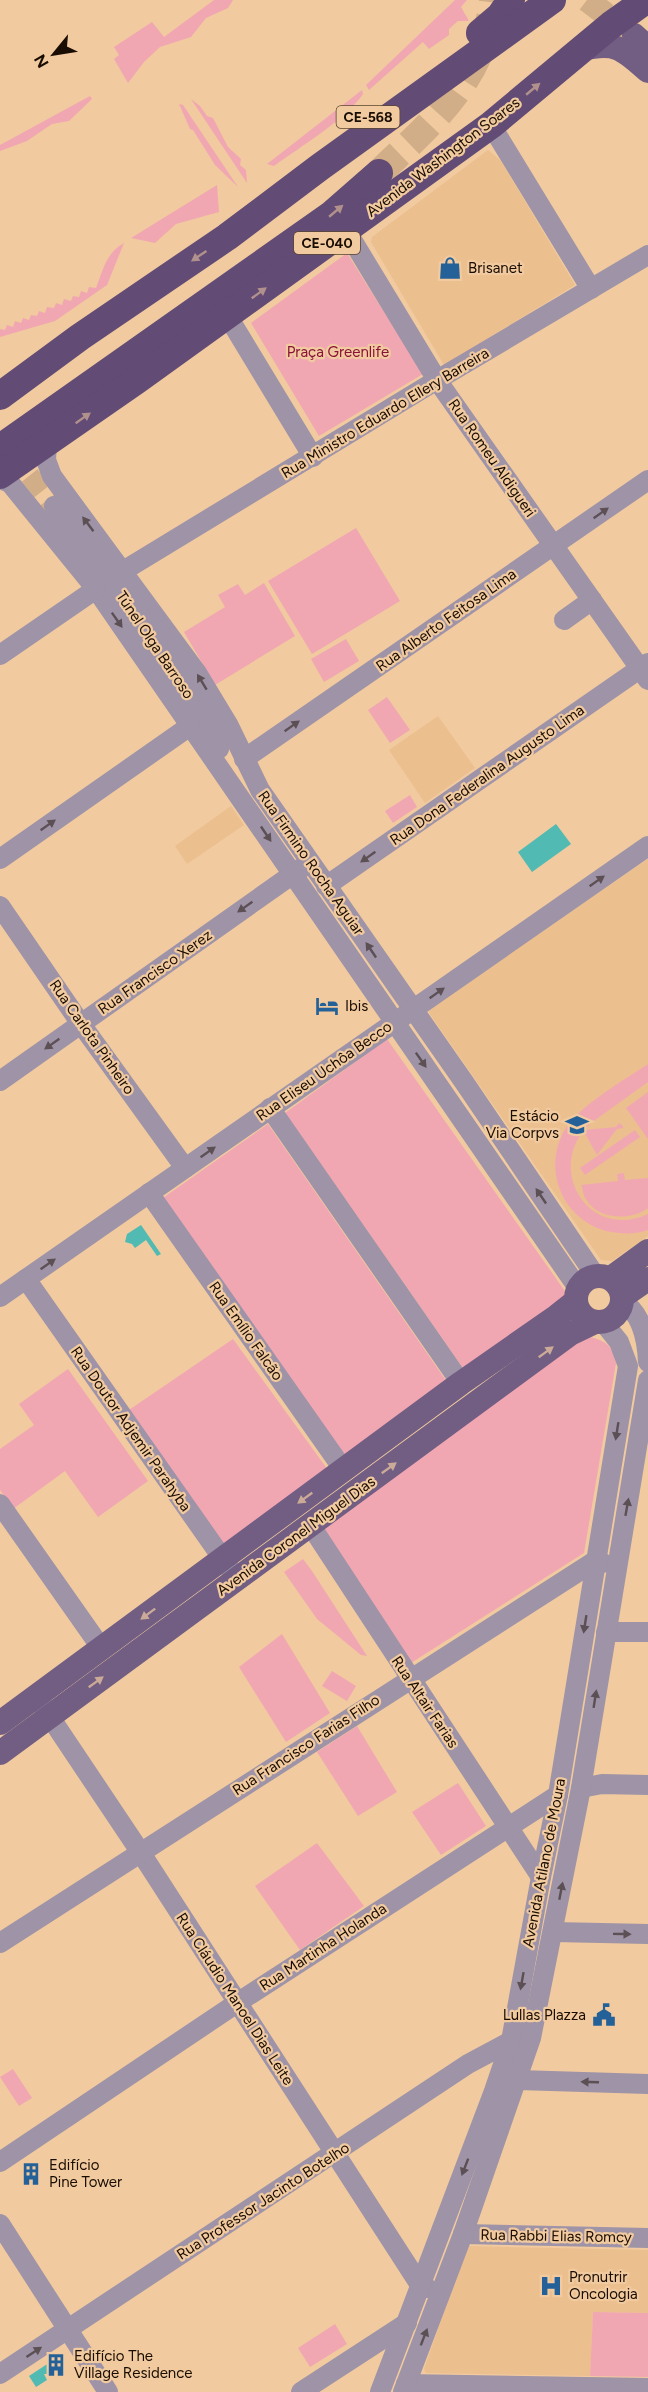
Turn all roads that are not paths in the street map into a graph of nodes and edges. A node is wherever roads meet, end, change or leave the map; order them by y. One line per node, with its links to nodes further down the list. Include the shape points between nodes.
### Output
1 (511, 0): 10 (highway, CE-568, via 500,16 475,37 269,194)
2 (552, 0): 10 (highway)
3 (646, 0): 4 (highway); 5 (highway, Avenida Washington Soares / CE-040)
4 (643, 36)
5 (582, 49): 6 (main road, via 598,45 621,48); 7 (highway, Avenida Washington Soares / CE-040, one-way to 5)
6 (648, 71)
7 (491, 125): 9 (highway, Avenida Washington Soares / CE-040); 12 (street)
8 (379, 173): 17 (highway, one-way to 8, via 332,215)
9 (346, 230): 13 (highway, Avenida Washington Soares / CE-040, one-way to 9); 14 (street, Rua Romeu Aldigueri)
10 (227, 237): 15 (highway, one-way to 15)
11 (648, 255): 12 (street, Rua Ministro Eduardo Ellery Barreira)
12 (591, 289): 14 (street, Rua Ministro Eduardo Ellery Barreira)
13 (227, 315): 16 (highway, Avenida Washington Soares / CE-040, one-way to 13); 18 (street)
14 (437, 380): 18 (street, Rua Ministro Eduardo Ellery Barreira); 22 (street, Rua Romeu Aldigueri)
15 (2, 392)
16 (47, 443): 19 (highway, Avenida Washington Soares / CE-040); 23 (street, Rua Firmino Rocha Aguiar, one-way to 16, via 52,476 46,460)
17 (0, 448)
18 (313, 457): 23 (street, Rua Ministro Eduardo Ellery Barreira)
19 (0, 477): 24 (street, Rua Firmino Rocha Aguiar, via 10,483)
20 (648, 480): 22 (street, Rua Alberto Feitosa Lima, one-way to 20)
21 (54, 506): 31 (street, Túnel Olga Barroso, via 190,696)
22 (554, 545): 25 (street, Rua Romeu Aldigueri); 30 (street, Rua Alberto Feitosa Lima, one-way to 22)
23 (123, 571): 30 (street, Rua Firmino Rocha Aguiar, one-way to 23, via 197,673)
24 (96, 589): 27 (street); 29 (street, Rua Firmino Rocha Aguiar, one-way to 29)
25 (592, 600): 26 (street); 28 (street, Rua Romeu Aldigueri)
26 (564, 620)
27 (0, 655)
28 (645, 670): 36 (street, Rua Dona Federalina Augusto Lima, one-way to 36)
29 (190, 726): 31 (street, Rua Firmino Rocha Aguiar); 33 (street, one-way to 29)
30 (244, 759): 34 (street, Rua Firmino Rocha Aguiar, via 260,790)
31 (239, 794): 35 (street, Rua Firmino Rocha Aguiar, one-way to 35)
32 (648, 846): 38 (street, Rua Eliseu Uchôa Becco, one-way to 32)
33 (0, 859)
34 (310, 861): 35 (street, Rua Francisco Xerez); 36 (street, Rua Firmino Rocha Aguiar)
35 (293, 873): 39 (street, Rua Firmino Rocha Aguiar); 40 (street, Rua Francisco Xerez, one-way to 40)
36 (326, 886): 38 (street, Rua Firmino Rocha Aguiar, one-way to 36)
37 (0, 906): 40 (street, Rua Carlota Pinheiro)
38 (412, 1011): 39 (street, Rua Eliseu Uchôa Becco); 48 (street, Rua Firmino Rocha Aguiar, one-way to 38)
39 (395, 1022): 42 (street, Rua Eliseu Uchôa Becco); 48 (street, Rua Firmino Rocha Aguiar, one-way to 48)
40 (81, 1024): 41 (street, Rua Francisco Xerez, one-way to 41); 43 (street, Rua Carlota Pinheiro)
41 (0, 1081)
42 (270, 1108): 43 (street, Rua Eliseu Uchôa Becco, one-way to 42); 53 (street)
43 (185, 1167): 44 (street, Rua Eliseu Uchôa Becco)
44 (149, 1193): 46 (street, Rua Eliseu Uchôa Becco, one-way to 44); 54 (street, Rua Emílio Falcão)
45 (648, 1251): 48 (main road, Avenida Coronel Miguel Dias)
46 (26, 1279): 49 (street, Rua Eliseu Uchôa Becco); 57 (street, Rua Doutor Adjemir Parahyba)
47 (648, 1279): 48 (main road, Avenida Coronel Miguel Dias)
48 (601, 1290): 50 (main road, Avenida Coronel Miguel Dias, via 616,1316); 50 (main road, via 582,1314); 51 (street, via 630,1306 648,1346); 53 (main road, Avenida Coronel Miguel Dias)
49 (0, 1297)
50 (599, 1322): 56 (main road, Avenida Coronel Miguel Dias, one-way to 50, via 570,1334); 58 (street, Avenida Atilano de Moura, one-way to 58, via 620,1342 628,1366)
51 (648, 1362)
52 (648, 1380): 59 (street, Avenida Atilano de Moura, one-way to 52)
53 (461, 1383): 54 (main road, Avenida Coronel Miguel Dias)
54 (343, 1470): 57 (main road, Avenida Coronel Miguel Dias, one-way to 57)
55 (0, 1504): 63 (street)
56 (310, 1526): 60 (main road, Avenida Coronel Miguel Dias); 64 (street, Rua Altair Farias)
57 (222, 1558): 60 (street, Rua Doutor Adjemir Parahyba); 63 (main road, Avenida Coronel Miguel Dias, one-way to 63)
58 (595, 1561): 59 (street); 64 (street, Rua Francisco Farias Filho); 70 (street, Avenida Atilano de Moura, one-way to 70)
59 (617, 1566): 61 (street, Avenida Atilano de Moura)
60 (237, 1579): 65 (main road, Avenida Coronel Miguel Dias, one-way to 60)
61 (606, 1632): 62 (street); 69 (street, Avenida Atilano de Moura, one-way to 61)
62 (648, 1632)
63 (102, 1649): 65 (main road, Avenida Coronel Miguel Dias)
64 (409, 1678): 71 (street, Rua Altair Farias); 72 (street, Rua Francisco Farias Filho)
65 (42, 1707): 66 (main road, Avenida Coronel Miguel Dias); 67 (main road, Avenida Coronel Miguel Dias); 72 (street, Rua Cláudio Manoel Dias Leite)
66 (0, 1723)
67 (0, 1753)
68 (648, 1785): 69 (street, via 602,1784)
69 (581, 1788): 74 (street, Avenida Atilano de Moura, one-way to 69)
70 (558, 1795): 71 (street, Rua Martinha Holanda); 73 (street, Avenida Atilano de Moura)
71 (509, 1827): 73 (street, Rua Altair Farias); 77 (street, Rua Martinha Holanda)
72 (141, 1853): 76 (street, Rua Francisco Farias Filho); 77 (street, Rua Cláudio Manoel Dias Leite)
73 (541, 1877): 79 (street, Avenida Atilano de Moura, one-way to 79)
74 (554, 1932): 75 (street, one-way to 75); 78 (street, Avenida Atilano de Moura)
75 (648, 1934)
76 (0, 1943)
77 (237, 2003): 82 (street, Rua Cláudio Manoel Dias Leite); 83 (street, Rua Martinha Holanda)
78 (531, 2038): 79 (street, Rua Professor Jacinto Botelho); 80 (street, Avenida Atilano de Moura)
79 (511, 2041): 82 (street, Rua Professor Jacinto Botelho, via 468,2064); 88 (street, Avenida Atilano de Moura, one-way to 88)
80 (518, 2080): 81 (street, one-way to 80); 85 (street, Avenida Atilano de Moura)
81 (648, 2084)
82 (336, 2154): 88 (street, Rua Cláudio Manoel Dias Leite); 91 (street, Rua Professor Jacinto Botelho)
83 (0, 2162)
84 (0, 2224): 87 (street)
85 (463, 2234): 86 (street, Rua Rabbi Elias Romcy); 89 (street, Avenida Atilano de Moura)
86 (648, 2238)
87 (7, 2252): 91 (street)
88 (420, 2284): 89 (street, Rua Cláudio Manoel Dias Leite); 90 (street, Avenida Atilano de Moura)
89 (440, 2296): 93 (street, Avenida Atilano de Moura, one-way to 89)
90 (407, 2323): 96 (street); 97 (street, Avenida Atilano de Moura)
91 (68, 2330): 92 (street, Rua Professor Jacinto Botelho, one-way to 91); 95 (street)
92 (0, 2374)
93 (405, 2388): 94 (street)
94 (648, 2388)
95 (108, 2392)
96 (301, 2392)
97 (380, 2392)

